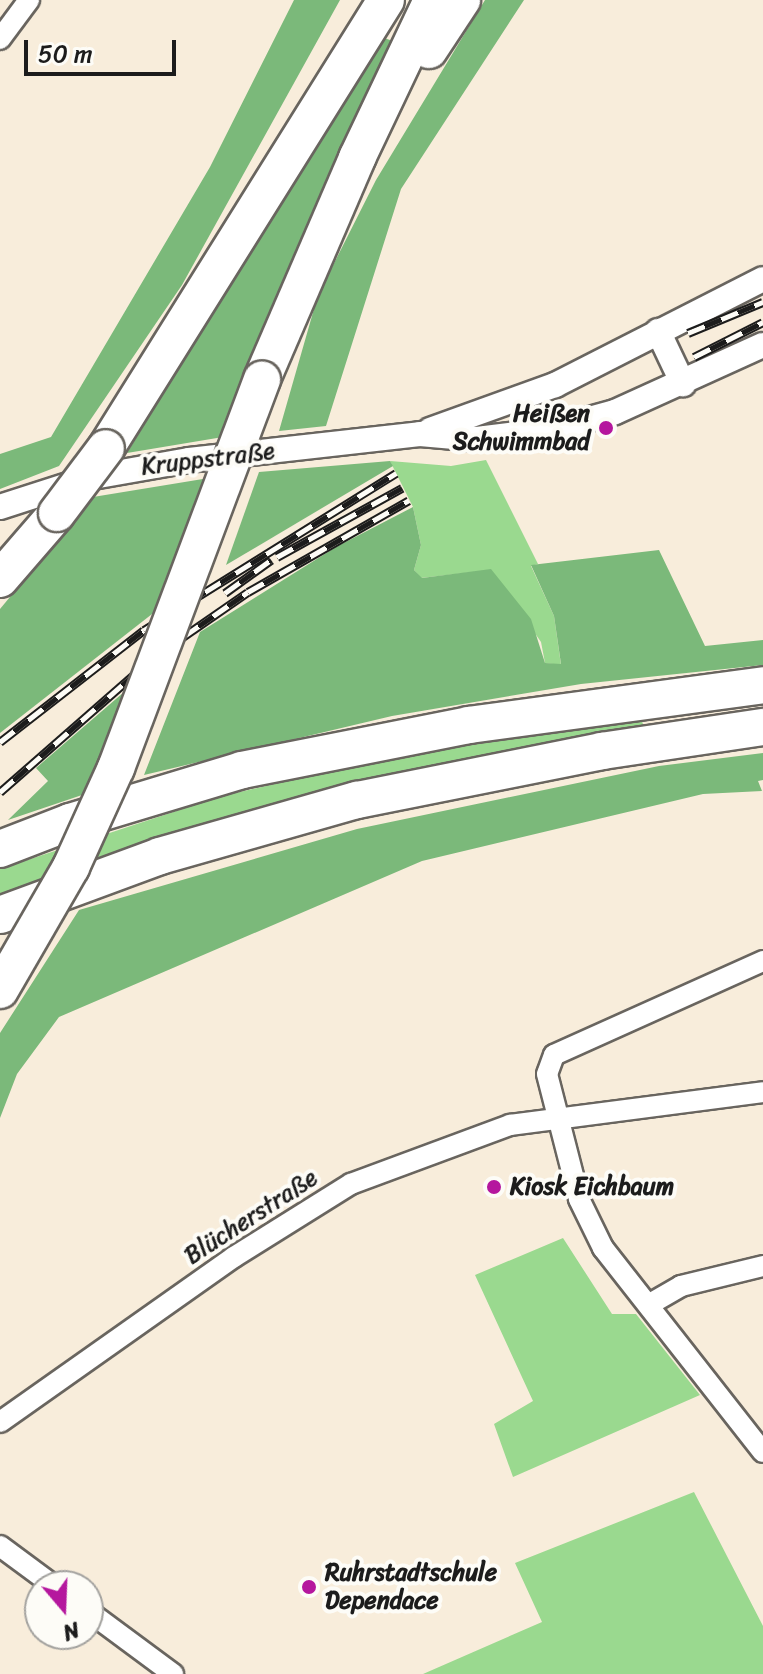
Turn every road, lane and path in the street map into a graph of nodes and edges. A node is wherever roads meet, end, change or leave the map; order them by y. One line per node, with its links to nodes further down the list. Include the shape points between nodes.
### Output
1 (29, 0): 6 (street)
2 (357, 0): 8 (highway)
3 (386, 0): 8 (highway)
4 (432, 0): 7 (highway)
5 (462, 0): 7 (highway)
6 (0, 39)
7 (357, 158): 21 (highway, bridge, via 262,379 116,768 71,867)
8 (244, 230): 15 (highway, bridge, via 106,448)
9 (763, 279): 10 (street, Kruppstraße)
10 (658, 331): 12 (street); 13 (street, Kruppstraße, via 555,385)
11 (763, 345): 12 (street, Kruppstraße)
12 (683, 384): 13 (street, Kruppstraße, via 615,412 549,430 477,439)
13 (420, 434): 14 (street, Kruppstraße, via 125,470)
14 (0, 507)
15 (0, 579)
16 (763, 685): 18 (highway, via 469,725 242,770)
17 (763, 727): 19 (highway, via 602,751 357,800 160,856)
18 (0, 849)
19 (0, 915)
20 (763, 961): 23 (street, via 554,1055 547,1074)
21 (0, 990)
22 (763, 1092): 23 (street, Blücherstraße)
23 (560, 1122): 25 (street, via 579,1199 603,1248); 26 (street, Blücherstraße, via 510,1125 351,1184 234,1257)
24 (763, 1266): 25 (street, via 681,1286)
25 (650, 1304): 27 (street)
26 (0, 1422)
27 (763, 1452)
28 (0, 1546): 29 (street)
29 (32, 1570)
30 (104, 1623): 31 (street)
31 (168, 1669): 32 (street)
32 (142, 1674)

